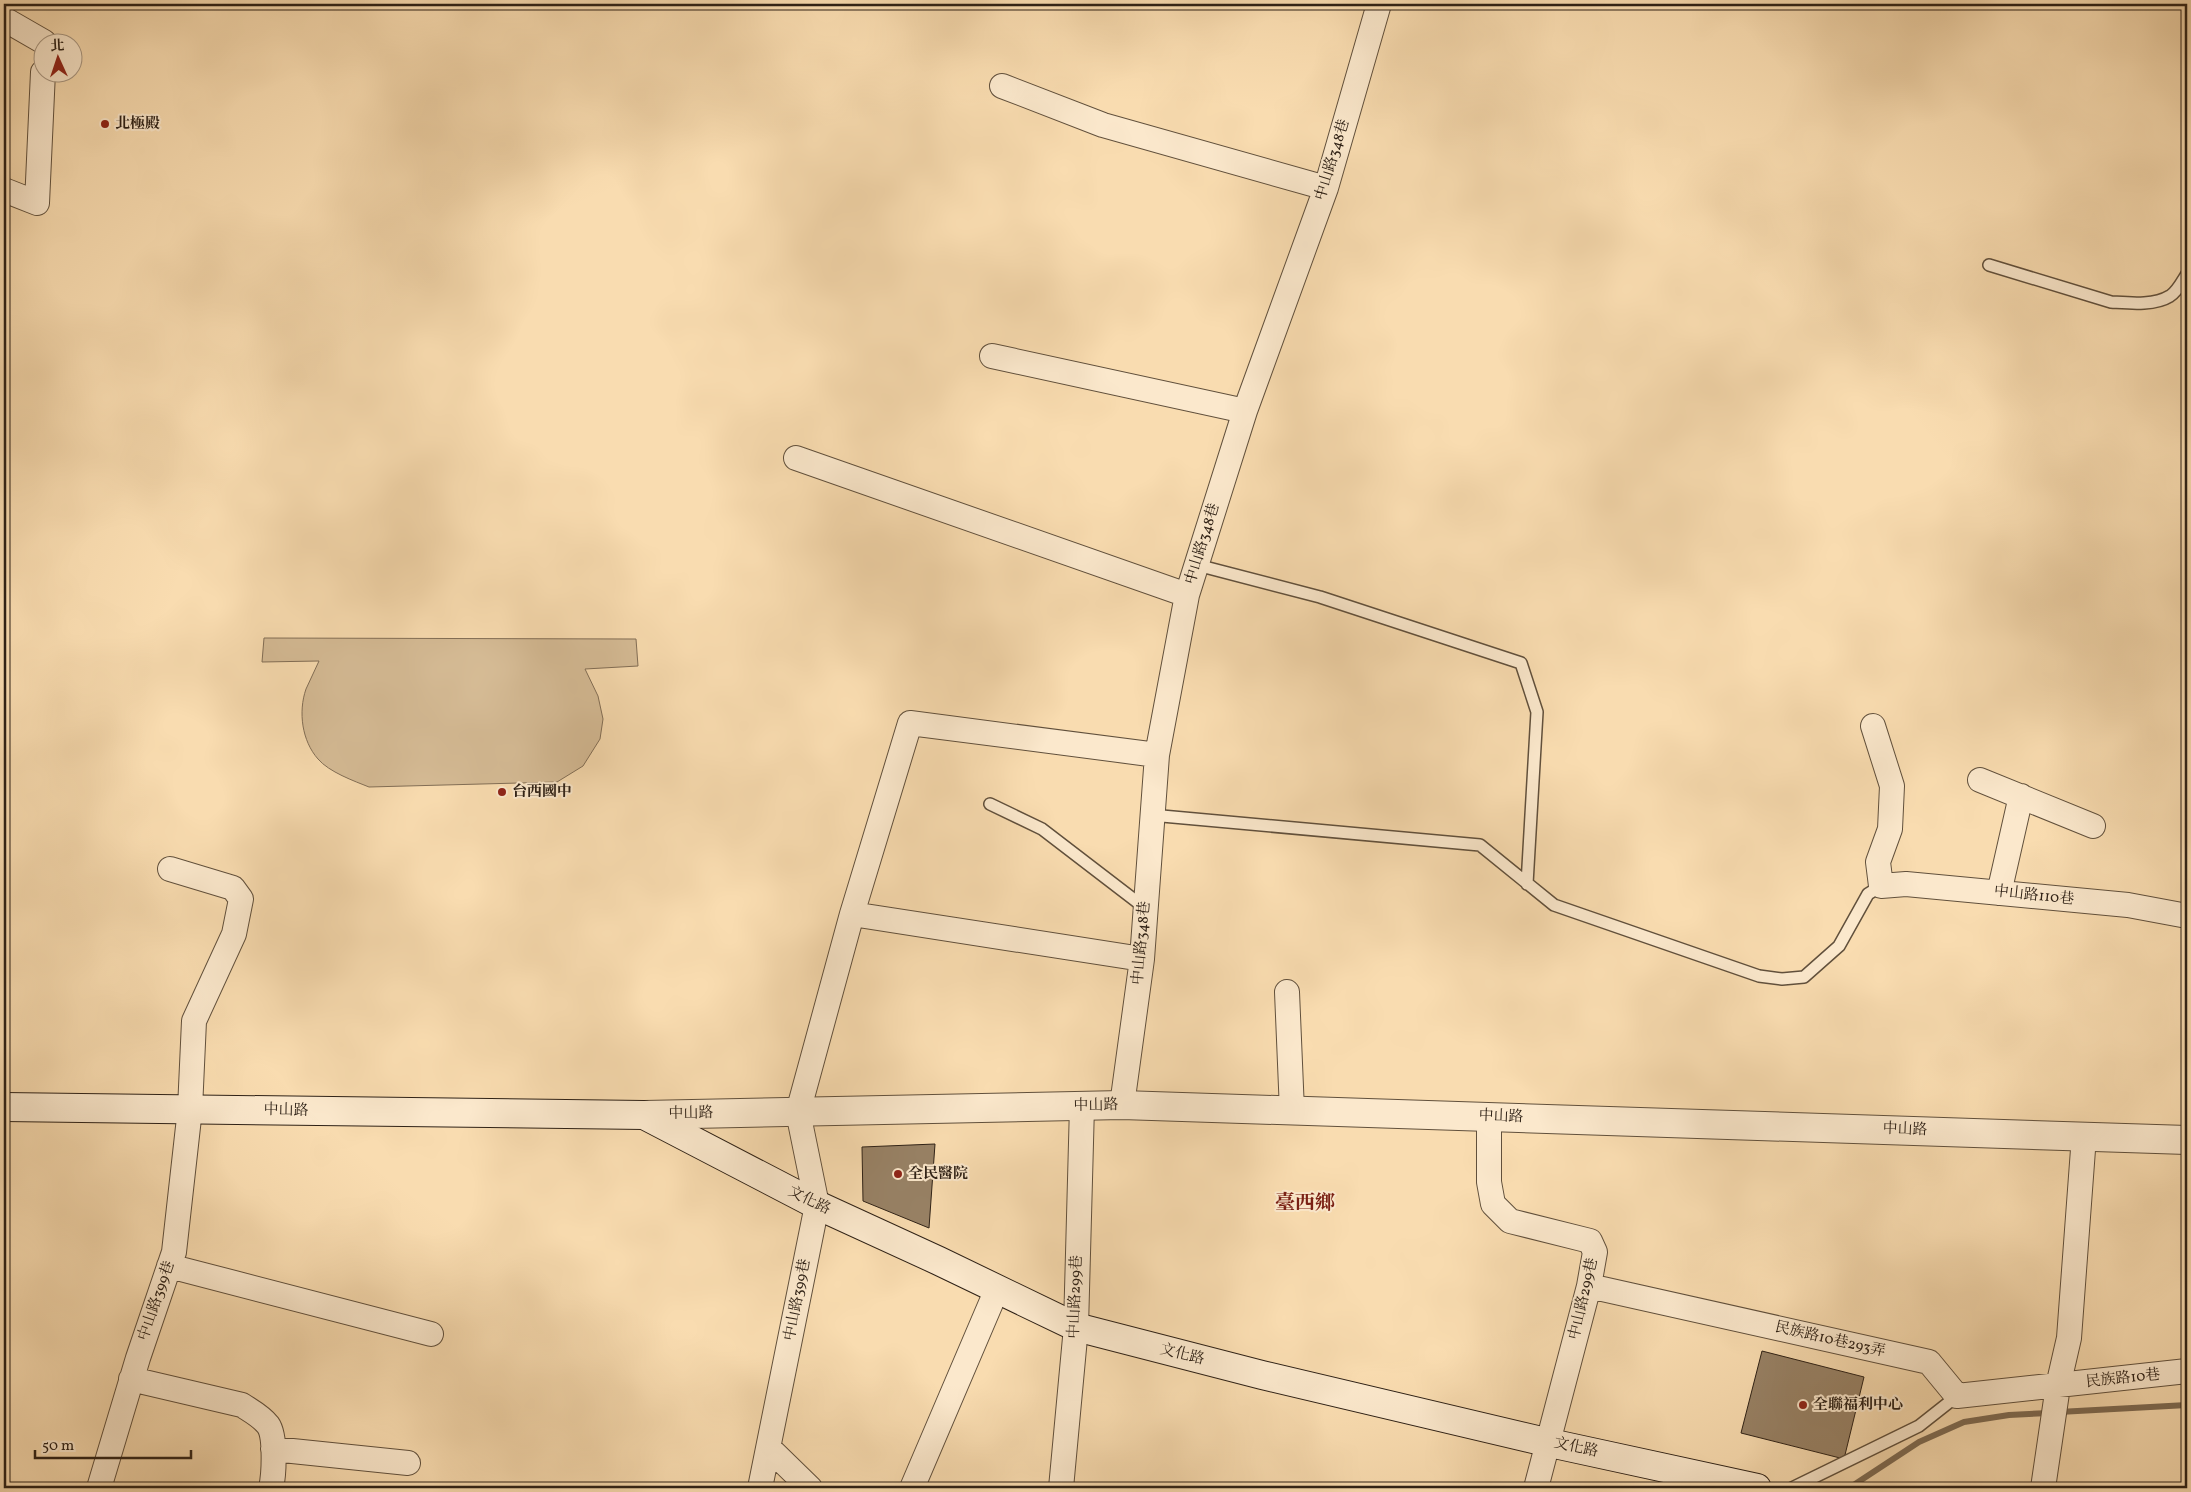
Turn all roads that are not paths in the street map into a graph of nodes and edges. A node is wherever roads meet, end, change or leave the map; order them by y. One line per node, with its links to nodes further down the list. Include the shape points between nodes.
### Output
1 (1379, 4): 6 (street, 中山路348巷)
2 (4, 19): 3 (street)
3 (32, 35)
4 (43, 82): 7 (street, via 37,203)
5 (1002, 86): 6 (street, via 1103,125)
6 (1326, 188): 11 (street, 中山路348巷)
7 (4, 190)
8 (1989, 265): 9 (lane, via 2110,302 2131,303 2170,296)
9 (2187, 274)
10 (992, 356): 11 (street)
11 (1245, 411): 13 (street, 中山路348巷)
12 (796, 458): 14 (street)
13 (1197, 565): 14 (street, 中山路348巷); 23 (lane, via 1320,597 1520,663 1538,712)
14 (1187, 596): 16 (street, 中山路348巷)
15 (1873, 726): 24 (street, via 1892,786 1890,829 1878,862)
16 (1157, 755): 20 (street, 中山路348巷); 27 (street, via 910,723)
17 (1980, 780): 18 (street)
18 (2021, 796): 21 (street); 25 (street)
19 (990, 804): 26 (lane, via 1042,829)
20 (1152, 814): 23 (lane, via 1480,845); 26 (street, 中山路348巷)
21 (2093, 826)
22 (170, 869): 34 (street, 中山路399巷, via 233,888 241,898 234,934 194,1021)
23 (1527, 884): 24 (lane, via 1554,906 1759,976 1782,979 1804,977 1840,946 1868,894)
24 (1881, 886): 25 (street, 中山路110巷, via 1906,884)
25 (1999, 893): 28 (street, 中山路110巷, via 2128,906)
26 (1145, 908): 29 (street, 中山路348巷)
27 (852, 914): 29 (street); 36 (street)
28 (2187, 916)
29 (1142, 958): 31 (street, 中山路348巷)
30 (1287, 992): 35 (street)
31 (1122, 1105): 32 (main road, 中山路); 35 (main road, 中山路)
32 (1082, 1106): 36 (main road, 中山路); 45 (street, 中山路299巷)
33 (4, 1108): 34 (main road, 中山路)
34 (190, 1109): 37 (main road, 中山路); 42 (street, 中山路399巷, via 174,1252)
35 (1292, 1111): 38 (main road, 中山路)
36 (798, 1112): 37 (main road, 中山路); 41 (street, 中山路399巷)
37 (644, 1115): 41 (main road, 文化路)
38 (1489, 1116): 39 (main road, 中山路); 43 (street, 中山路299巷, via 1489,1182 1494,1204 1510,1221 1590,1241 1595,1252)
39 (2084, 1136): 40 (main road, 中山路); 49 (street, via 2069,1338)
40 (2187, 1140)
41 (816, 1205): 44 (main road, 文化路); 53 (street, 中山路399巷)
42 (169, 1266): 46 (street); 48 (street, 中山路399巷)
43 (1588, 1286): 50 (street, 民族路10巷293弄, via 1929,1362); 51 (street, 中山路299巷)
44 (997, 1289): 45 (main road, 文化路); 59 (street)
45 (1076, 1327): 51 (main road, 文化路); 60 (street, 中山路299巷)
46 (431, 1334)
47 (2187, 1371): 49 (street, 民族路10巷)
48 (131, 1379): 52 (street, via 242,1406 258,1414 269,1426); 55 (street, 中山路399巷)
49 (2058, 1386): 50 (street); 64 (street)
50 (1957, 1396): 63 (lane, via 1919,1426)
51 (1550, 1443): 61 (street, 中山路299巷); 62 (main road, 文化路)
52 (273, 1449): 54 (street); 56 (street)
53 (770, 1449): 57 (street, 中山路399巷); 58 (street)
54 (408, 1463)
55 (99, 1488)
56 (271, 1488)
57 (760, 1488)
58 (810, 1488)
59 (912, 1488)
60 (1061, 1488)
61 (1536, 1488)
62 (1757, 1488)
63 (1792, 1488)
64 (2042, 1488)

